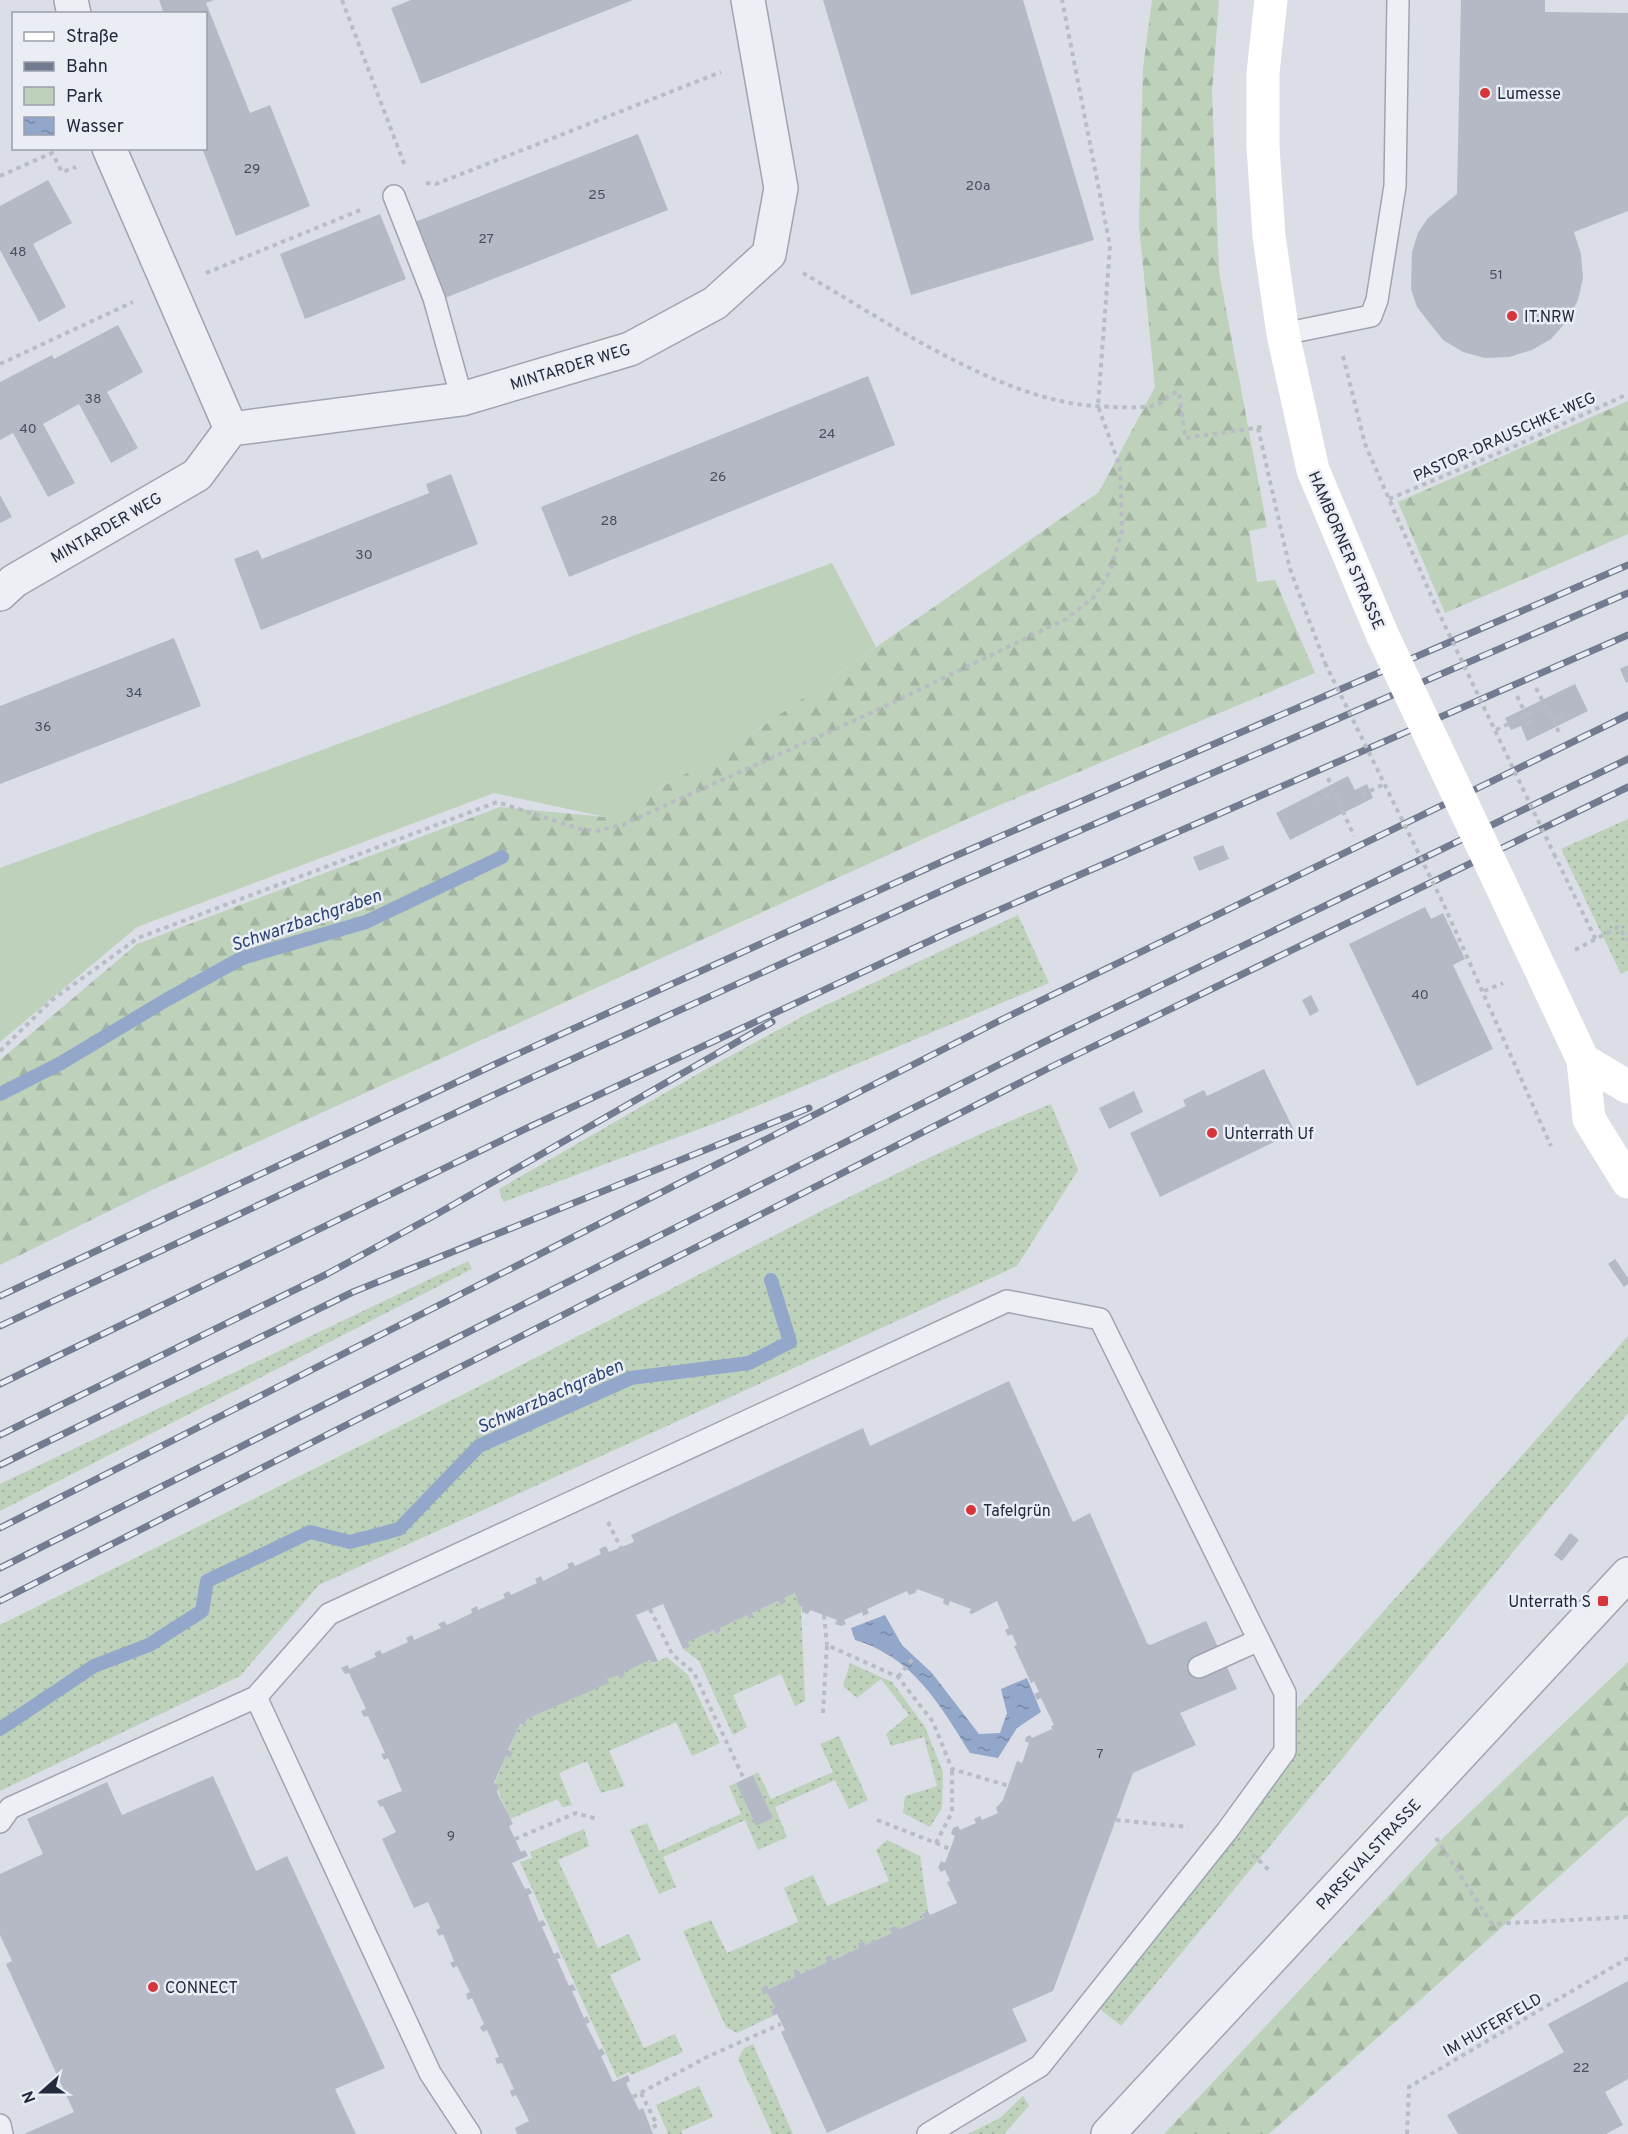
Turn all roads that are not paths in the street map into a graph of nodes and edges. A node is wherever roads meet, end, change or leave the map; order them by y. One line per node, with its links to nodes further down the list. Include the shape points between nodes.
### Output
1 (748, 0): 7 (street, MINTARDER WEG, via 781,188 769,254 715,303 630,349)
2 (1270, 0): 6 (main road, HAMBORNER STRASSE, via 1263,73 1263,147 1269,236)
3 (1398, 0): 6 (lane, via 1395,186 1377,300 1371,316)
4 (110, 151): 8 (street)
5 (394, 196): 7 (lane, via 434,298)
6 (1282, 334): 10 (main road, HAMBORNER STRASSE, bridge, via 1313,470 1382,634)
7 (462, 399): 8 (street, MINTARDER WEG)
8 (231, 429): 9 (street, MINTARDER WEG, via 197,475 14,581)
9 (0, 594)
10 (1583, 1060): 11 (main road); 12 (main road, HAMBORNER STRASSE, via 1589,1119)
11 (1628, 1087)
12 (1628, 1182)
13 (1628, 1574): 22 (street, PARSEVALSTRASSE)
14 (1259, 1641): 15 (lane); 16 (lane, via 1101,1319 1007,1301 329,1614); 21 (lane, via 1285,1693 1285,1750 1227,1831 1040,2066)
15 (1199, 1667)
16 (256, 1697): 17 (lane, via 10,1808); 20 (lane, via 430,2073)
17 (0, 1822)
18 (0, 2126): 19 (lane)
19 (2, 2134)
20 (470, 2134)
21 (928, 2134)
22 (1108, 2134)

